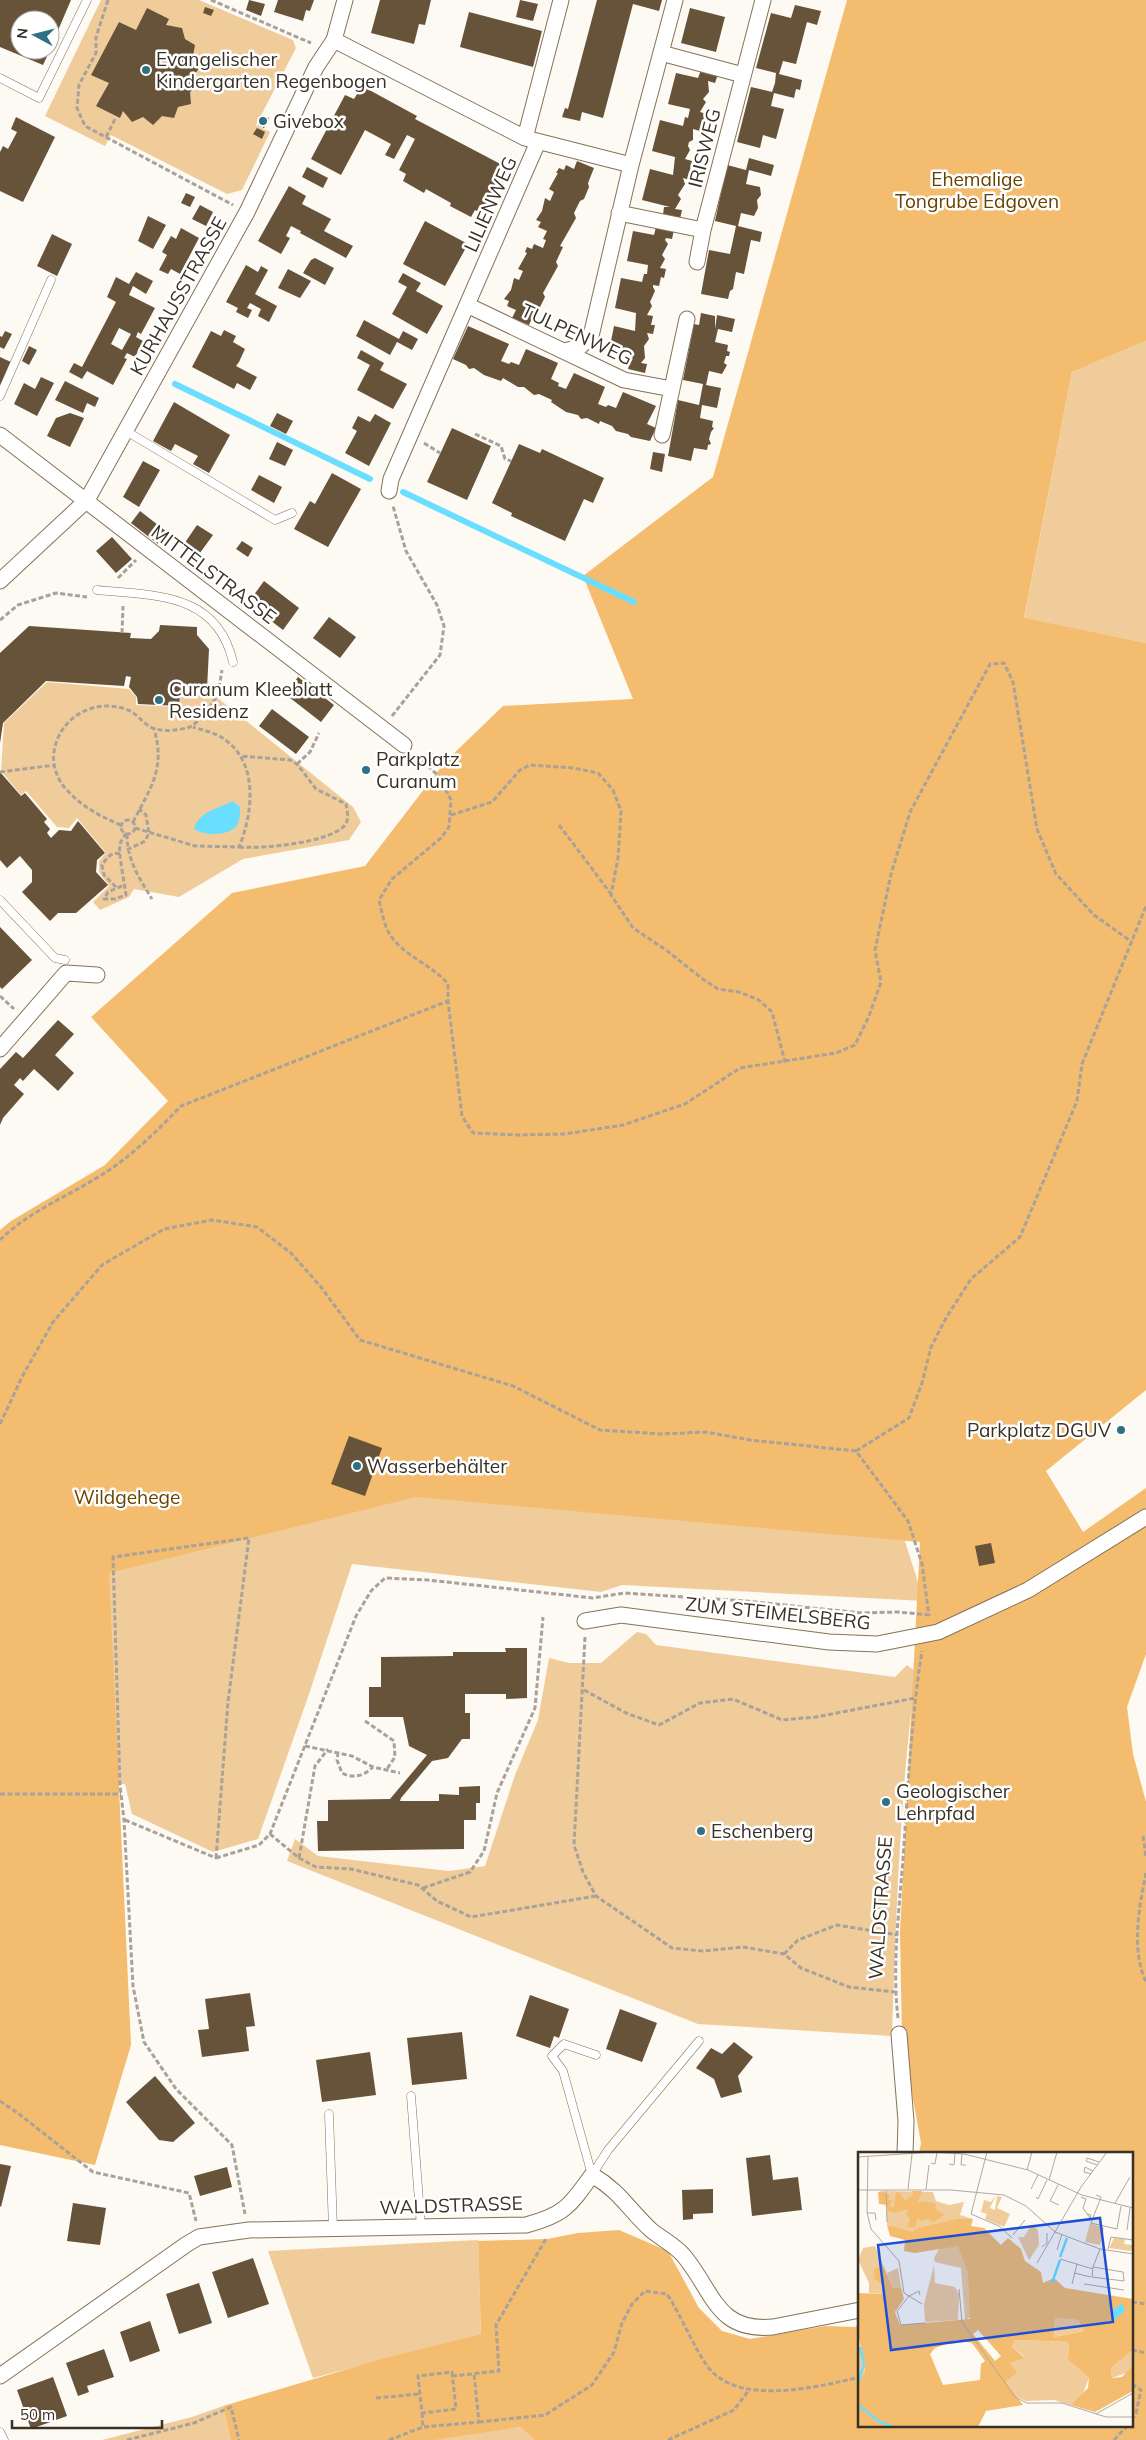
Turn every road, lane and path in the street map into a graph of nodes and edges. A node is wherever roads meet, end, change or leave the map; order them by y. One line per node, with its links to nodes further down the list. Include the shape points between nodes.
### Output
1 (87, 0): 11 (lane, via 39,98)
2 (108, 0): 13 (path, via 96,36 96,53 79,85 77,108 85,126)
3 (211, 0): 8 (path)
4 (345, 0): 8 (street, KURHAUSSTRASSE)
5 (562, 0): 14 (street)
6 (675, 0): 9 (street)
7 (763, 0): 10 (street, IRISWEG)
8 (331, 45): 14 (street, LILIENWEG); 16 (street, KURHAUSSTRASSE, via 287,125)
9 (661, 53): 10 (street); 15 (street)
10 (743, 75): 18 (street, IRISWEG)
11 (0, 78)
12 (116, 117): 13 (path)
13 (106, 137): 16 (path)
14 (532, 140): 15 (street); 21 (street, LILIENWEG)
15 (631, 165): 17 (street)
16 (246, 212): 26 (street, KURHAUSSTRASSE)
17 (619, 213): 18 (street); 23 (street, via 591,336 580,347)
18 (703, 230): 19 (street, IRISWEG)
19 (697, 262)
20 (51, 280): 25 (lane)
21 (467, 305): 23 (street, TULPENWEG); 31 (street, LILIENWEG)
22 (687, 319): 24 (street)
23 (564, 351): 24 (street, TULPENWEG, via 624,380)
24 (672, 389): 28 (street)
25 (0, 396)
26 (126, 431): 32 (street, KURHAUSSTRASSE); 33 (lane, via 275,520)
27 (475, 434): 30 (path, via 502,446 505,458)
28 (662, 434)
29 (0, 435): 32 (street, MITTELSTRASSE)
30 (511, 461)
31 (390, 485): 43 (path, via 406,551 437,605 444,626 440,655)
32 (87, 500): 34 (street, MITTELSTRASSE); 35 (street, KURHAUSSTRASSE)
33 (292, 513)
34 (148, 549): 36 (path, via 118,577); 43 (street, MITTELSTRASSE)
35 (0, 581)
36 (120, 592): 37 (lane); 39 (path); 40 (lane, via 170,597 202,611 228,642)
37 (95, 594): 38 (path, via 56,593 18,605)
38 (0, 620)
39 (122, 632)
40 (233, 662)
41 (224, 664): 42 (path, via 216,702)
42 (192, 726): 44 (path, via 176,730); 47 (path, via 217,735)
43 (382, 728): 46 (street, MITTELSTRASSE)
44 (154, 729): 49 (path, via 129,710 91,707 68,721 58,737 53,755); 51 (path, via 159,765)
45 (319, 733): 48 (path, via 310,752)
46 (404, 745): 52 (path, via 439,776 451,800)
47 (241, 756): 48 (path, via 271,757); 59 (path, via 250,805)
48 (297, 764): 59 (path, via 316,789 346,804 348,817 344,826 309,840 278,846)
49 (55, 765): 50 (path); 54 (path, via 63,785 79,802 101,817)
50 (0, 772)
51 (139, 809): 53 (path); 57 (path, via 146,815)
52 (451, 816): 64 (path, via 492,802 520,770 530,765 598,773 613,790 621,811 618,858); 71 (path, via 449,827 441,838 392,879 379,900 387,928 403,949 448,984)
53 (133, 822): 54 (path, via 126,821); 56 (path)
54 (122, 825): 58 (path)
55 (559, 825): 64 (path)
56 (134, 828): 57 (path); 58 (path)
57 (150, 833): 59 (path, via 195,846); 60 (path, via 145,841)
58 (126, 834): 60 (path); 61 (path, via 120,844)
59 (239, 847)
60 (127, 850): 65 (path)
61 (121, 854): 62 (path); 63 (path, via 110,855 102,865 104,875)
62 (122, 886): 63 (path); 63 (path, via 126,895 116,899 104,898)
63 (116, 887)
64 (611, 895): 73 (path, via 633,928 718,990 739,992 760,1000 772,1012)
65 (152, 899)
66 (0, 900): 69 (lane, via 55,958)
67 (1146, 906): 68 (path)
68 (1132, 942): 73 (path, via 1094,915 1056,874 1037,829 1013,682 1004,663 990,664 910,812 891,874 875,950 881,982 855,1045 836,1053); 76 (path, via 1082,1064 1076,1101 1020,1237 971,1279 946,1318 931,1347 909,1418)
69 (65, 960)
70 (97, 975): 72 (street, via 66,972)
71 (448, 1001): 73 (path, via 462,1116 473,1133 565,1134 623,1125 685,1104 740,1068); 74 (path, via 181,1106 152,1136 105,1173 14,1226)
72 (0, 1049)
73 (785, 1062)
74 (0, 1240)
75 (0, 1424): 76 (path, via 53,1322 102,1264 164,1229 212,1220 257,1227 291,1253 360,1340 514,1386 600,1430 661,1434 706,1432)
76 (856, 1451): 78 (path, via 908,1521 922,1564)
77 (1146, 1517): 81 (street, ZUM STEIMELSBERG, via 1028,1590)
78 (929, 1615): 81 (path); 85 (path, via 862,1613 624,1593 593,1598 385,1578 371,1591 356,1616)
79 (543, 1617): 100 (path, via 536,1708 497,1793 484,1851 470,1872)
80 (586, 1620): 81 (street, ZUM STEIMELSBERG, via 622,1615 829,1642 878,1644); 82 (path)
81 (931, 1633): 83 (path, WALDSTRASSE)
82 (584, 1690): 83 (path, via 659,1725 700,1703 733,1699 782,1720 816,1717); 101 (path, via 574,1845)
83 (914, 1698): 102 (path, WALDSTRASSE)
84 (365, 1721): 89 (path, via 394,1741 395,1757)
85 (305, 1746): 86 (path); 94 (path)
86 (328, 1749): 87 (path); 98 (path, via 316,1766)
87 (338, 1752): 88 (path); 88 (path, via 342,1773 350,1777 361,1775)
88 (373, 1767): 89 (path)
89 (387, 1770): 90 (path)
90 (400, 1773)
91 (0, 1794): 92 (path)
92 (121, 1794): 93 (path); 97 (path, via 113,1556 249,1538 228,1702)
93 (124, 1820): 97 (path); 117 (path, via 132,1986 144,2042 176,2089 232,2145)
94 (270, 1834): 97 (path, via 259,1845); 98 (path)
95 (1143, 1836): 96 (path)
96 (1146, 1857)
97 (216, 1858)
98 (299, 1858): 100 (path, via 316,1867 351,1869)
99 (1146, 1873): 104 (path, via 1139,1910 1140,1968)
100 (422, 1888): 101 (path, via 437,1902 471,1918)
101 (596, 1896): 103 (path, via 672,1948 702,1951 743,1947)
102 (898, 1935): 103 (path, via 837,1925 798,1940); 105 (path, WALDSTRASSE)
103 (784, 1954): 105 (path, via 801,1968 850,1987)
104 (1146, 1982)
105 (895, 1992): 106 (path, WALDSTRASSE)
106 (900, 2034): 112 (street)
107 (698, 2041): 113 (lane, via 608,2150)
108 (596, 2055): 113 (lane, via 564,2044 552,2056 562,2070)
109 (411, 2096): 115 (lane)
110 (0, 2101): 118 (path, via 92,2172 190,2193)
111 (329, 2114): 116 (lane)
112 (905, 2152)
113 (592, 2175): 114 (street, WALDSTRASSE, via 570,2206); 119 (street, via 610,2185 650,2228 684,2255 716,2303 734,2323 773,2327)
114 (549, 2218): 115 (street, WALDSTRASSE, via 526,2225); 120 (path, via 547,2239 496,2325 499,2371)
115 (421, 2227): 116 (street, WALDSTRASSE)
116 (333, 2229): 117 (street, WALDSTRASSE)
117 (248, 2230): 118 (street, WALDSTRASSE)
118 (199, 2237): 121 (street, WALDSTRASSE)
119 (858, 2310)
120 (474, 2374): 122 (path); 130 (path)
121 (0, 2376)
122 (452, 2376): 126 (path, via 452,2372 418,2376); 128 (path, via 456,2409)
123 (858, 2377): 125 (path, via 810,2389)
124 (1134, 2385): 129 (path, via 1141,2390)
125 (749, 2390): 130 (path, via 723,2381 706,2366 667,2294 645,2291 632,2304 622,2323 614,2352 592,2385 545,2415); 138 (path, via 734,2410)
126 (420, 2394): 127 (path); 128 (path)
127 (376, 2398)
128 (422, 2413): 131 (path)
129 (1134, 2416)
130 (479, 2422): 131 (path)
131 (423, 2427): 137 (path)
132 (1125, 2428): 139 (path)
133 (0, 2432): 134 (lane)
134 (4, 2440)
135 (127, 2440): 136 (path, via 194,2423 231,2407)
136 (239, 2440)
137 (389, 2440)
138 (668, 2440)
139 (1114, 2440)

